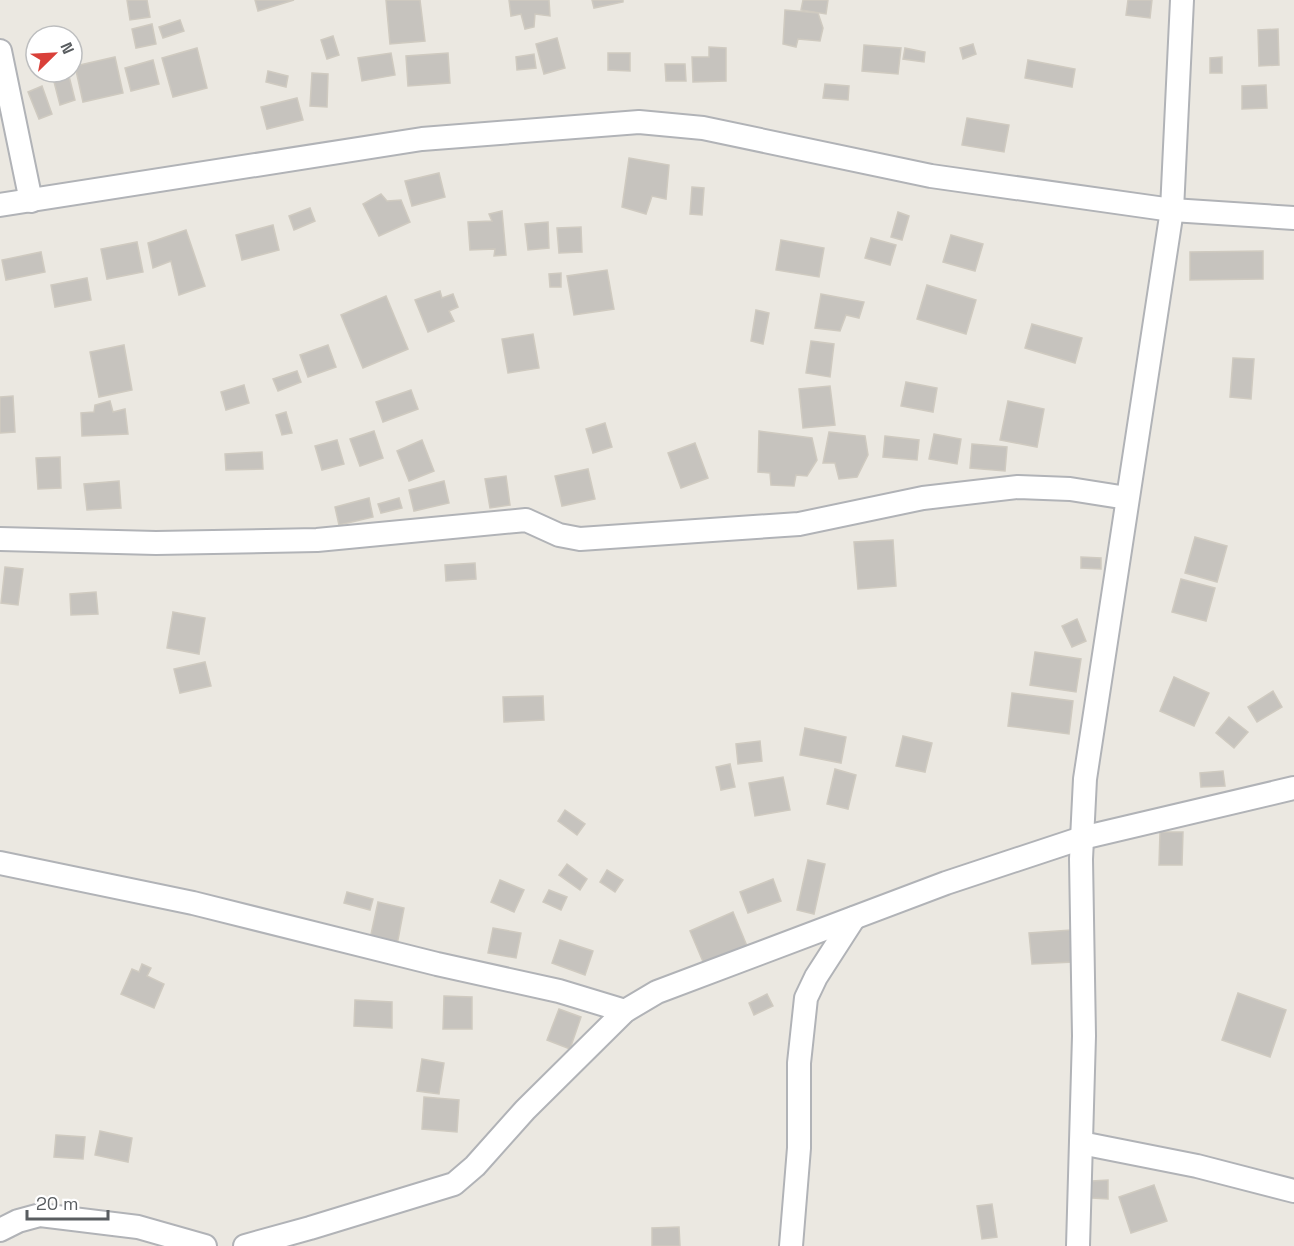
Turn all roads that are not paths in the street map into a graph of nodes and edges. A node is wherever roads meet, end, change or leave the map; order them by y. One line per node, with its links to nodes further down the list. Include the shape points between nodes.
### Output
1 (1182, 0): 5 (street)
2 (0, 51): 3 (street)
3 (31, 201): 4 (street); 5 (street, via 422,139 639,122 703,128 931,176)
4 (0, 205)
5 (1172, 210): 6 (street); 7 (street)
6 (1294, 218)
7 (1127, 498): 8 (street, via 1070,489 1018,487 923,498 799,524 579,538 559,535 526,520 317,540 156,543); 10 (street, via 1085,778)
8 (0, 539)
9 (1294, 788): 10 (street)
10 (1082, 838): 12 (street); 14 (street)
11 (0, 863): 13 (street, via 193,903 559,991)
12 (854, 918): 13 (street, via 657,992); 19 (street, via 806,998 799,1062 799,1148)
13 (625, 1011): 18 (street, via 454,1184)
14 (1081, 1143): 15 (street, via 1197,1166); 20 (street)
15 (1294, 1191)
16 (0, 1230): 17 (street, via 40,1215 138,1227)
17 (206, 1246)
18 (245, 1246)
19 (791, 1246)
20 (1078, 1246)

